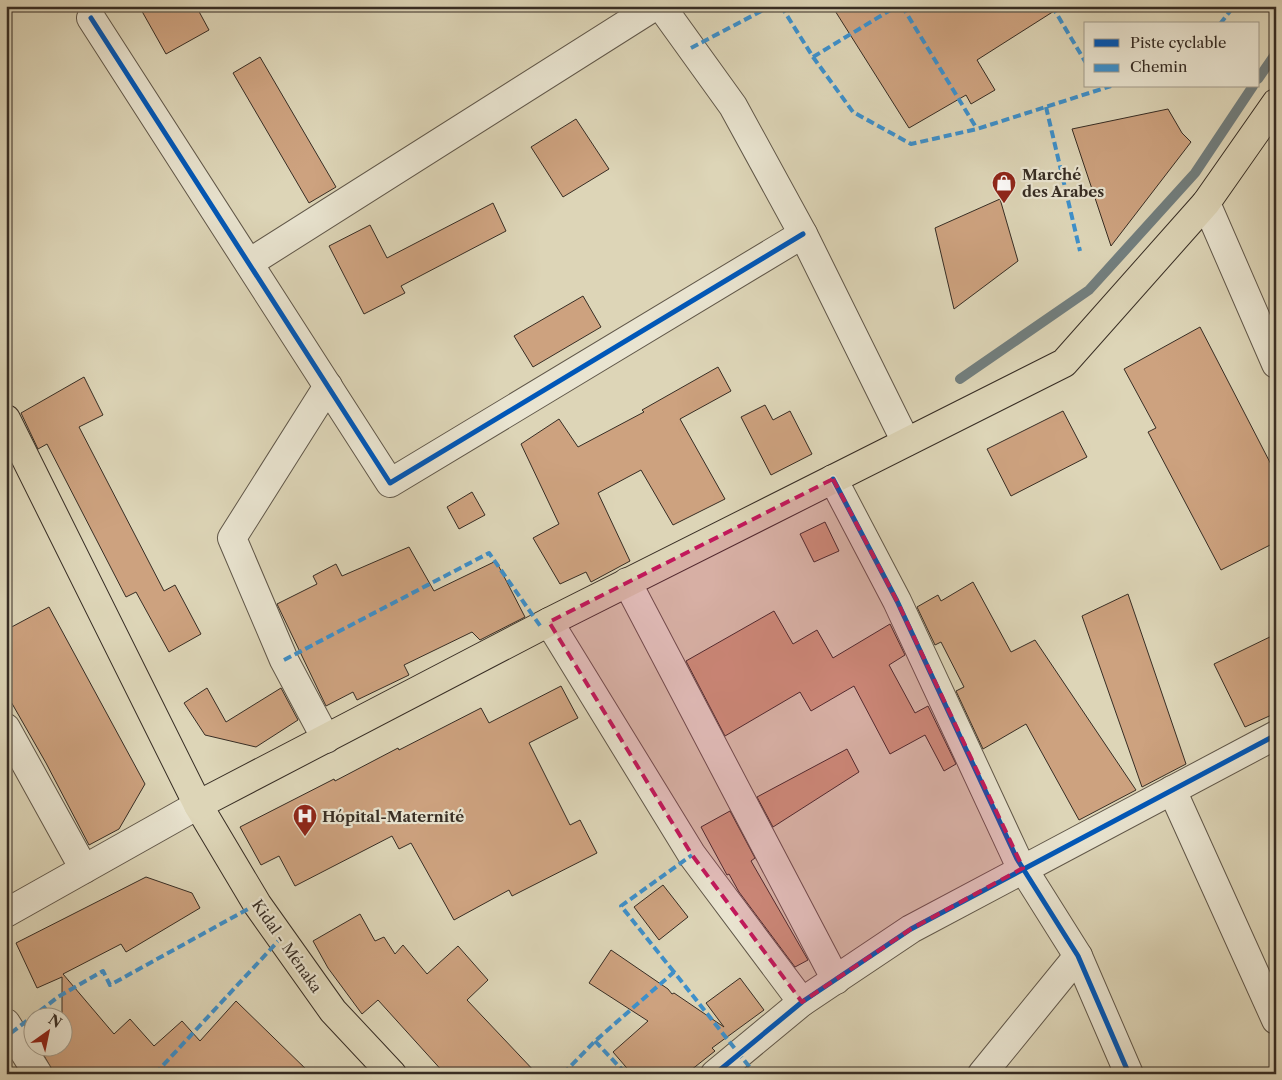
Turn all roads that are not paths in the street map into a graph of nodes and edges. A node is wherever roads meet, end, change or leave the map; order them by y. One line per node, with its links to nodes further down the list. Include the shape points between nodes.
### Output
1 (655, 6): 7 (street)
2 (661, 6): 6 (street, via 733,106)
3 (91, 18): 7 (street)
4 (1276, 103): 5 (main road)
5 (1206, 203): 8 (street); 11 (main road, via 1064,363)
6 (803, 234): 9 (street, via 390,483); 11 (street)
7 (249, 263): 9 (street)
8 (1276, 364)
9 (328, 386): 17 (street, via 232,538 284,660)
10 (6, 419): 19 (main road, Kidal - Ménaka)
11 (906, 442): 12 (main road)
12 (833, 479): 13 (main road); 20 (street, via 897,601)
13 (627, 582): 14 (main road); 24 (street)
14 (549, 622): 17 (main road); 25 (street, via 692,856)
15 (6, 728): 21 (street)
16 (1276, 735): 18 (street)
17 (326, 738): 19 (main road)
18 (1172, 790): 20 (street); 26 (street)
19 (198, 806): 21 (street); 29 (main road, Kidal - Ménaka, via 257,904 333,1011)
20 (1023, 868): 23 (street); 24 (street, via 911,929)
21 (84, 869): 22 (street)
22 (6, 912)
23 (1078, 956): 31 (street); 32 (street)
24 (836, 980): 25 (street)
25 (802, 1002): 30 (street)
26 (1276, 1020)
27 (6, 1023): 28 (street)
28 (38, 1074)
29 (392, 1074)
30 (715, 1074)
31 (982, 1074)
32 (1129, 1074)

